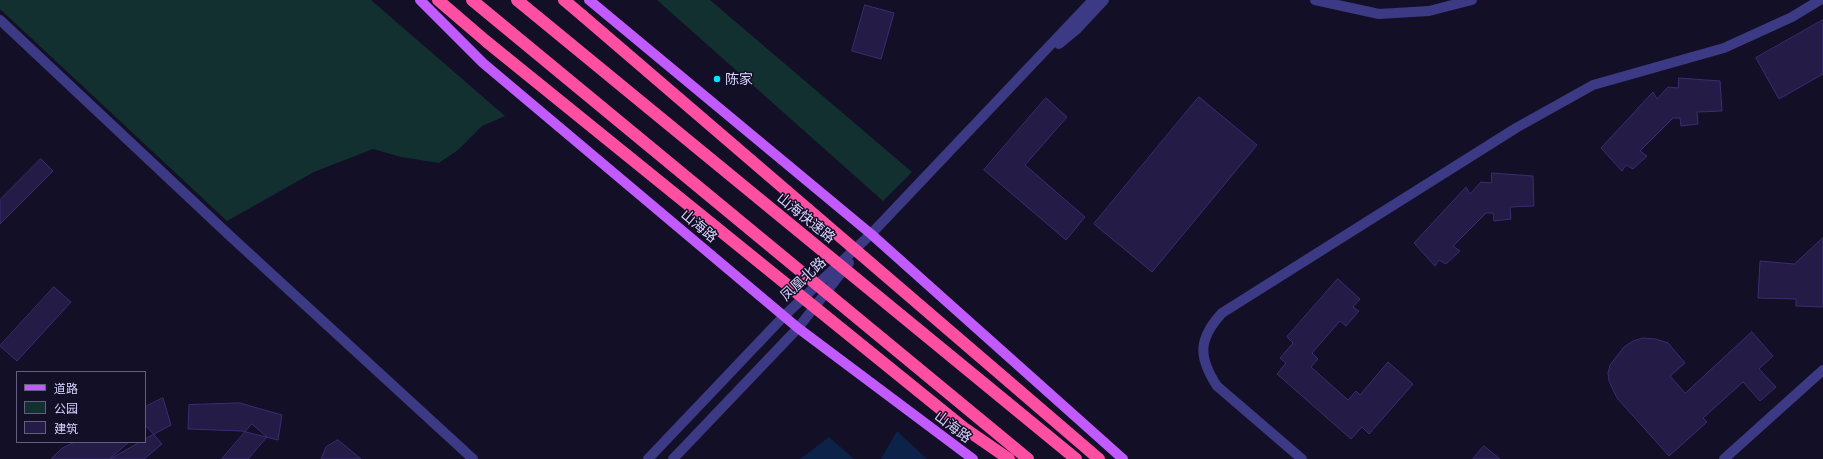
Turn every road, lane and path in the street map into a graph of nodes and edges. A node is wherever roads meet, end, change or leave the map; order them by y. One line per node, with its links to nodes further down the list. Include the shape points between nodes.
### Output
1 (420, 0): 15 (main road, 山海路, via 483,63)
2 (438, 0): 22 (highway, bridge, via 964,428)
3 (472, 0): 23 (highway, bridge)
4 (517, 0): 24 (highway, 山海快速路, bridge)
5 (564, 0): 25 (highway, bridge)
6 (589, 0): 14 (main road)
7 (1093, 0): 13 (street)
8 (1104, 0): 13 (street, via 1076,30)
9 (1315, 0): 10 (street, via 1379,14 1429,11)
10 (1472, 0)
11 (1820, 0): 27 (street, via 1792,17 1724,48 1593,85 1516,128 1222,313 1211,325 1204,341 1203,352 1210,375 1217,386)
12 (0, 20): 18 (street)
13 (1026, 71): 14 (street)
14 (871, 234): 15 (street, 凤凰北路); 16 (street, 凤凰北路); 26 (main road)
15 (784, 316): 16 (main road, 山海路); 19 (street, 凤凰北路)
16 (798, 328): 20 (street, 凤凰北路); 21 (main road, 山海路)
17 (1823, 370): 28 (street)
18 (473, 459)
19 (648, 459)
20 (673, 459)
21 (973, 459)
22 (1009, 459)
23 (1028, 459)
24 (1076, 459)
25 (1099, 459)
26 (1123, 459)
27 (1302, 459)
28 (1724, 459)

